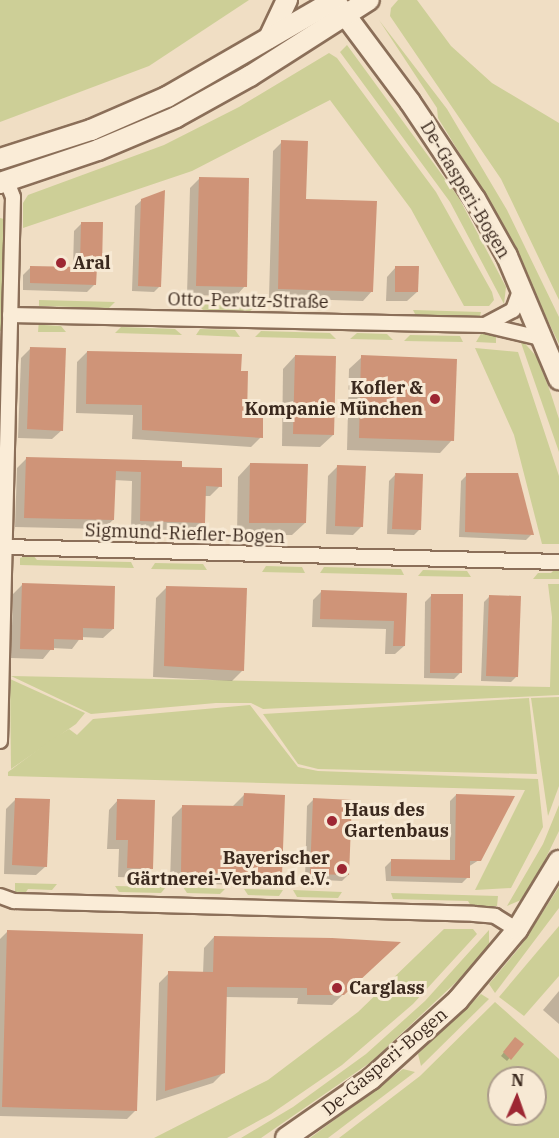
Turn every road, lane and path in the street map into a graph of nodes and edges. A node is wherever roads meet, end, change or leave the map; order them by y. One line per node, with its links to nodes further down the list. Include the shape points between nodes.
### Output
1 (287, 0): 4 (main road)
2 (369, 0): 3 (main road)
3 (337, 4): 4 (main road); 6 (main road, via 176,117 98,150); 7 (main road, De-Gasperi-Bogen, via 453,163)
4 (268, 40): 5 (main road, via 167,97 91,130)
5 (0, 159)
6 (4, 182): 8 (street, via 13,196)
7 (521, 288): 9 (street, Otto-Perutz-Straße, via 513,310); 10 (main road, De-Gasperi-Bogen)
8 (10, 315): 9 (street, Otto-Perutz-Straße); 12 (street)
9 (485, 325): 10 (street, Otto-Perutz-Straße)
10 (544, 339): 11 (main road, De-Gasperi-Bogen)
11 (559, 379)
12 (5, 547): 13 (street, Sigmund-Riefler-Bogen); 14 (street)
13 (559, 562)
14 (0, 741)
15 (559, 861): 17 (main road, De-Gasperi-Bogen)
16 (0, 896): 17 (street, via 14,901 474,914 495,916)
17 (517, 930): 18 (main road, De-Gasperi-Bogen, via 426,1032 371,1079)
18 (286, 1138)

